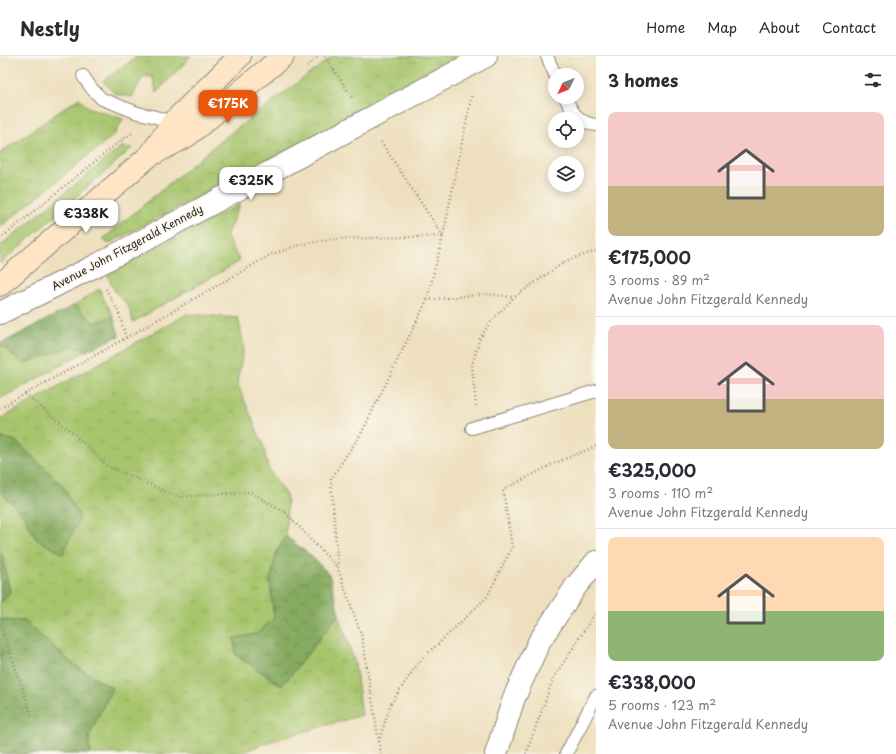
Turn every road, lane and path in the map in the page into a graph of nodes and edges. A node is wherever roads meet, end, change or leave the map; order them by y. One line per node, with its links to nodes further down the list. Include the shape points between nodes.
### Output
1 (240, 56): 9 (main road)
2 (282, 56): 12 (main road, via 187,136)
3 (325, 56): 10 (path)
4 (547, 56): 6 (lane)
5 (482, 58): 10 (street, Avenue John Fitzgerald Kennedy); 13 (path)
6 (552, 68)
7 (83, 76): 9 (lane, via 102,99)
8 (568, 104): 11 (lane, via 580,120)
9 (162, 119): 12 (main road); 14 (path, via 137,130 119,142)
10 (367, 120): 13 (path); 20 (street, Avenue John Fitzgerald Kennedy, via 99,264)
11 (596, 125)
12 (149, 156): 16 (main road)
13 (443, 236): 19 (path); 21 (path, via 334,239 302,244 272,254)
14 (0, 239)
15 (596, 251): 18 (path, via 566,261)
16 (0, 285)
17 (105, 287): 21 (path, via 119,313)
18 (514, 297): 19 (path, via 486,294); 25 (path, via 486,328 480,338 472,365)
19 (427, 300): 28 (path, via 362,432 331,479)
20 (0, 313)
21 (126, 338): 23 (path)
22 (596, 391): 25 (lane)
23 (25, 394): 24 (path); 28 (path, via 108,466 179,497 250,492 285,512)
24 (0, 408)
25 (477, 427)
26 (596, 446): 33 (path, via 553,464 503,490 512,547 487,597 418,663 390,705)
27 (596, 562): 35 (street, via 576,586 539,642 514,698)
28 (338, 569): 33 (path, via 362,637)
29 (596, 612): 36 (path, via 554,679)
30 (0, 622): 32 (path)
31 (596, 696): 37 (lane)
32 (32, 716)
33 (379, 743): 34 (path)
34 (381, 754)
35 (496, 754)
36 (526, 754)
37 (566, 754)

